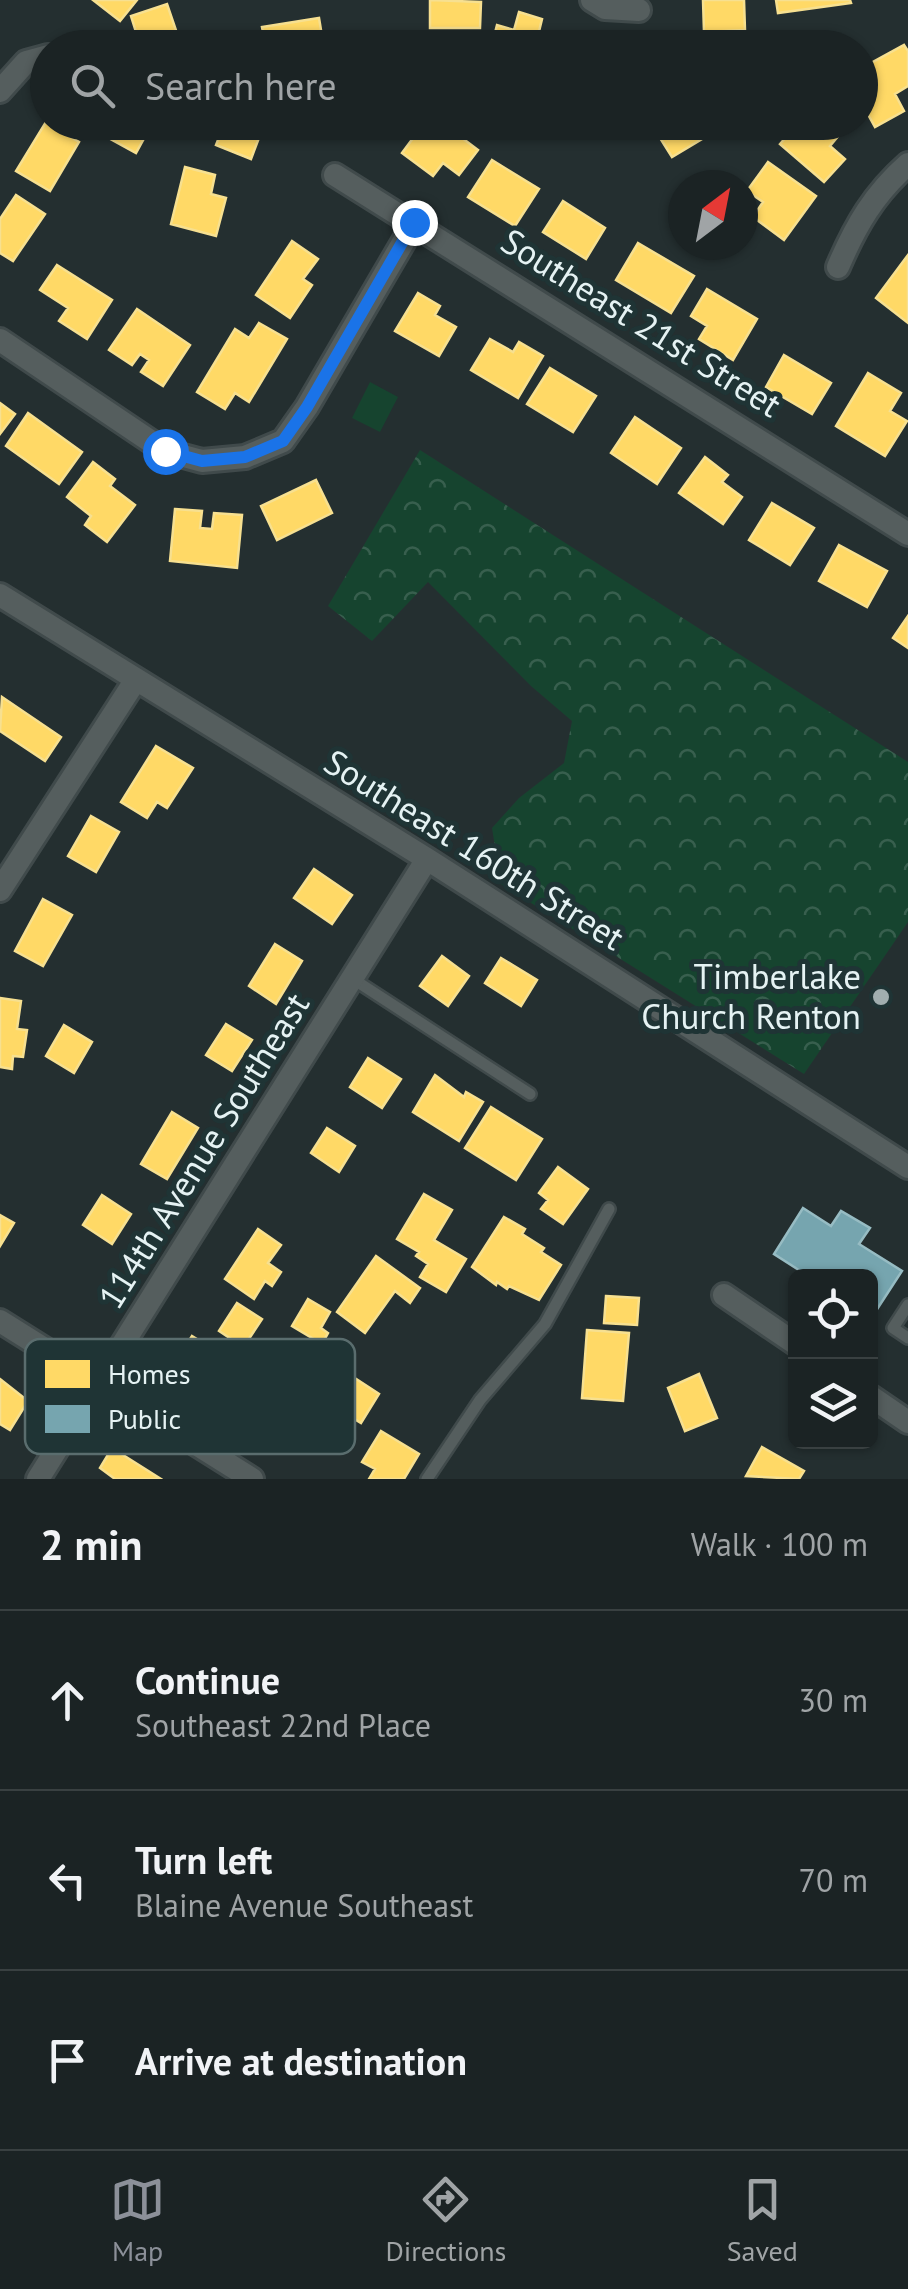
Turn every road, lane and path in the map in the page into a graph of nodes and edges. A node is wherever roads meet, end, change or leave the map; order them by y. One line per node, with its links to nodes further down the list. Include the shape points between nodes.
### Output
1 (592, 0): 2 (street, via 605,8)
2 (639, 10)
3 (30, 61): 4 (street)
4 (0, 91)
5 (908, 164): 8 (street, via 857,222)
6 (335, 175): 7 (street, Southeast 21st Street)
7 (414, 222): 9 (street, via 283,441 245,457 202,461 165,451); 10 (street, Southeast 21st Street)
8 (838, 267)
9 (0, 340)
10 (908, 534)
11 (0, 596): 12 (street, Southeast 160th Street)
12 (135, 681): 13 (street, Southeast 160th Street); 14 (street)
13 (427, 860): 15 (street, 114th Avenue Southeast); 17 (street, Southeast 160th Street)
14 (0, 890)
15 (353, 979): 16 (lane); 25 (street, 114th Avenue Southeast)
16 (530, 1094)
17 (908, 1167)
18 (609, 1210): 32 (lane, via 545,1324 480,1400)
19 (724, 1294): 22 (street)
20 (908, 1305): 23 (lane, via 893,1328)
21 (0, 1321): 24 (street)
22 (788, 1338)
23 (908, 1338)
24 (30, 1339)
25 (128, 1339)
26 (878, 1401): 27 (street)
27 (908, 1422)
28 (54, 1454): 30 (street, 114th Avenue Southeast)
29 (213, 1454): 31 (street)
30 (38, 1479)
31 (252, 1479)
32 (427, 1479)

